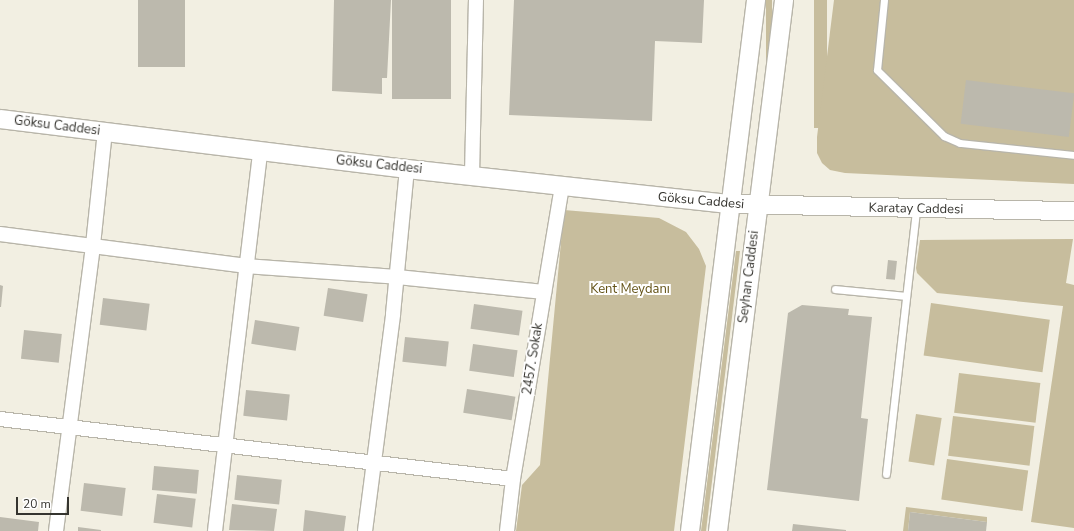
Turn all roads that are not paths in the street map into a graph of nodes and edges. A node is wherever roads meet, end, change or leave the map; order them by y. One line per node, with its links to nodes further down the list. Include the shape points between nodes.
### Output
1 (476, 0): 10 (street)
2 (756, 0): 12 (street, Seyhan Caddesi)
3 (784, 0): 13 (street, Seyhan Caddesi)
4 (884, 0): 8 (lane, via 877,70 944,136 960,143)
5 (0, 119): 6 (street, Göksu Caddesi)
6 (105, 132): 7 (street, Göksu Caddesi); 17 (street)
7 (260, 152): 9 (street, Göksu Caddesi); 18 (street)
8 (1074, 155)
9 (407, 169): 10 (street, Göksu Caddesi); 19 (street)
10 (472, 175): 11 (street, Göksu Caddesi)
11 (562, 187): 12 (street, Göksu Caddesi); 21 (street, 2457. Sokak)
12 (731, 204): 13 (street, Göksu Caddesi); 33 (street, Seyhan Caddesi)
13 (758, 206): 14 (street, Karatay Caddesi); 34 (street, Seyhan Caddesi)
14 (916, 209): 15 (street, Karatay Caddesi); 22 (lane)
15 (1074, 211)
16 (0, 234): 17 (street)
17 (93, 245): 18 (street); 24 (street)
18 (245, 266): 19 (street); 25 (street)
19 (397, 277): 21 (street); 26 (street)
20 (835, 289): 22 (lane)
21 (544, 292): 28 (street, 2457. Sokak)
22 (906, 296): 27 (lane)
23 (0, 419): 24 (street)
24 (70, 427): 25 (street); 29 (street)
25 (224, 444): 26 (street); 30 (street)
26 (374, 463): 28 (street); 31 (street)
27 (886, 474)
28 (513, 479): 32 (street, 2457. Sokak)
29 (56, 531)
30 (215, 531)
31 (365, 531)
32 (507, 531)
33 (690, 531)
34 (718, 531)

